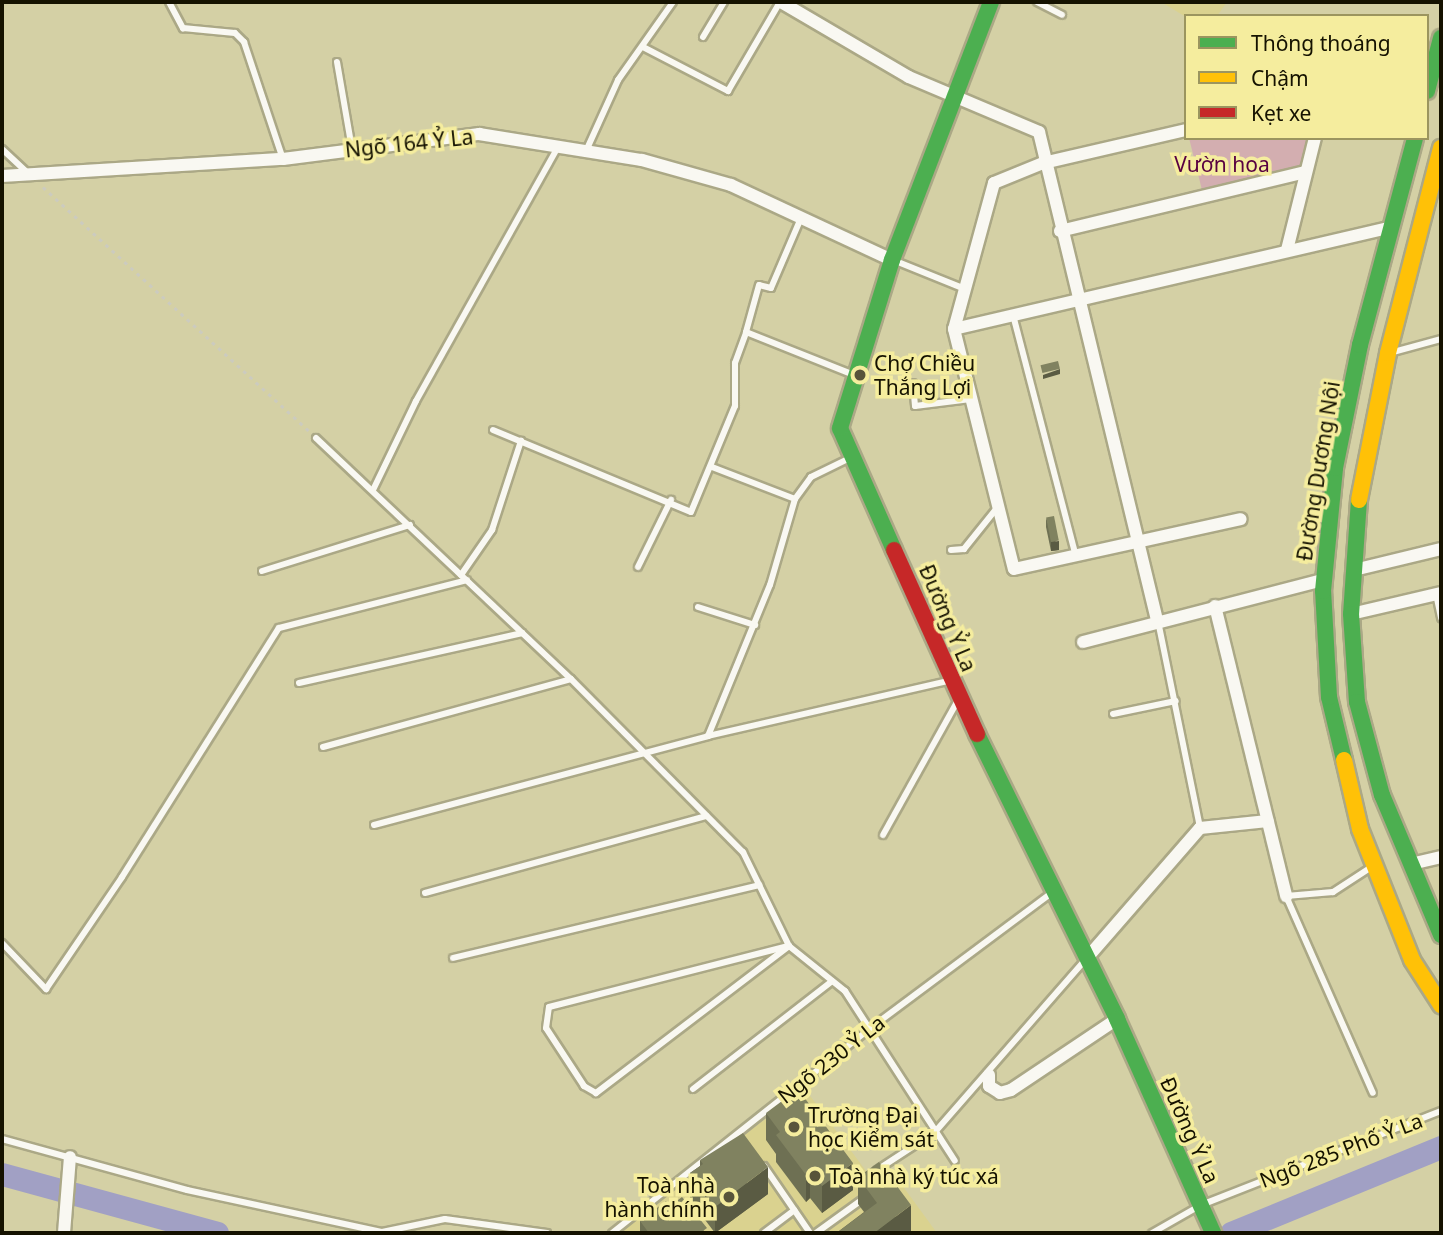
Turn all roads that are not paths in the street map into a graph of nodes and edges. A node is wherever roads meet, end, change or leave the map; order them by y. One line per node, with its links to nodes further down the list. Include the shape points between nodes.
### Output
1 (169, 2): 22 (lane, via 183,28 235,33 244,42)
2 (673, 2): 10 (lane)
3 (724, 2): 8 (lane)
4 (780, 2): 10 (lane, via 728,91); 13 (street, via 909,77)
5 (991, 2): 13 (main road, Đường Ỷ La)
6 (1037, 2): 7 (lane)
7 (1062, 15)
8 (703, 37)
9 (1441, 38): 12 (main road)
10 (643, 47): 21 (lane, via 618,80)
11 (337, 62): 20 (lane)
12 (1429, 83)
13 (957, 99): 23 (street, via 1039,132); 32 (main road, Đường Ỷ La)
14 (1184, 130): 23 (street)
15 (1315, 140): 25 (street)
16 (1414, 140): 29 (main road, Đường Dương Nội)
17 (559, 144): 20 (street, Ngõ 164 Ỷ La, via 479,134); 21 (street, Ngõ 164 Ỷ La); 49 (lane, via 416,401)
18 (1441, 148): 24 (main road)
19 (2, 149): 27 (lane)
20 (352, 149): 22 (street, Ngõ 164 Ỷ La)
21 (586, 151): 28 (street, Ngõ 164 Ỷ La, via 642,160 731,185)
22 (282, 159): 27 (street, Ngõ 164 Ỷ La)
23 (1043, 163): 30 (street); 33 (street, via 993,183)
24 (1439, 168): 40 (main road)
25 (1307, 172): 30 (street); 31 (street)
26 (2, 176): 27 (street, Ngõ 164 Ỷ La)
27 (33, 178)
28 (801, 218): 32 (street, Ngõ 164 Ỷ La); 37 (lane, via 771,288 759,285)
29 (1391, 227): 31 (street); 39 (main road, Đường Dương Nội)
30 (1060, 232): 34 (street)
31 (1287, 250): 34 (street)
32 (892, 260): 33 (lane); 41 (main road, Đường Ỷ La)
33 (965, 289): 36 (street)
34 (1077, 300): 35 (street); 55 (street)
35 (1013, 315): 36 (street); 58 (lane)
36 (954, 329): 43 (street)
37 (746, 332): 41 (lane); 48 (lane, via 735,363 735,406)
38 (1441, 340): 40 (lane)
39 (1360, 345): 40 (main road); 63 (main road, Đường Dương Nội, via 1335,468)
40 (1388, 353): 60 (main road, via 1359,497)
41 (854, 375): 47 (main road, Đường Ỷ La, via 841,428)
42 (913, 383): 43 (lane, via 915,406)
43 (971, 399): 52 (street)
44 (493, 430): 46 (lane)
45 (316, 438): 49 (lane)
46 (522, 440): 51 (lane); 62 (lane, via 492,530)
47 (853, 456): 50 (lane, via 811,477); 74 (main road, Đường Ỷ La)
48 (712, 467): 50 (lane); 51 (lane, via 695,511)
49 (373, 490): 54 (lane)
50 (794, 499): 70 (lane)
51 (671, 500): 59 (lane)
52 (998, 506): 57 (lane, via 964,549); 58 (street, via 1014,569)
53 (1241, 519): 55 (street)
54 (410, 525): 61 (lane); 62 (lane)
55 (1138, 542): 58 (street); 69 (street)
56 (1441, 549): 60 (street)
57 (951, 550)
58 (1076, 556)
59 (638, 567)
60 (1354, 570): 67 (main road)
61 (262, 571)
62 (464, 577): 71 (lane); 95 (lane, via 279,628 46,989)
63 (1323, 580): 65 (street); 89 (main road, Đường Dương Nội, via 1329,697 1360,829)
64 (1438, 594): 67 (street); 68 (lane)
65 (1214, 606): 69 (street); 83 (street)
66 (698, 607): 70 (lane)
67 (1351, 614): 88 (main road, via 1357,702 1381,795)
68 (1441, 618)
69 (1157, 620): 72 (street); 77 (lane)
70 (755, 625): 79 (lane)
71 (522, 633): 73 (lane); 75 (lane)
72 (1083, 642)
73 (571, 679): 80 (lane); 81 (lane)
74 (951, 680): 76 (main road, Đường Ỷ La); 79 (lane)
75 (299, 683)
76 (960, 697): 86 (lane); 91 (main road, Đường Ỷ La)
77 (1177, 701): 78 (lane); 85 (lane)
78 (1113, 714)
79 (708, 736): 81 (lane)
80 (323, 747)
81 (644, 752): 82 (lane); 84 (lane)
82 (707, 816): 90 (lane, via 743,852); 92 (lane)
83 (1268, 821): 85 (street); 93 (street)
84 (374, 825)
85 (1200, 828): 98 (street)
86 (883, 835)
87 (1441, 857): 88 (street)
88 (1411, 864): 94 (main road)
89 (1374, 865): 93 (lane, via 1333,892); 100 (main road, Đường Dương Nội, via 1412,960)
90 (759, 885): 96 (lane); 97 (lane)
91 (1055, 890): 98 (main road, Đường Ỷ La); 102 (lane, Ngõ 230 Ỷ La)
92 (425, 893)
93 (1286, 895): 105 (lane)
94 (1441, 935)
95 (2, 943)
96 (789, 946): 96 (lane, via 596,1093 584,1086 546,1028 549,1007); 99 (lane)
97 (453, 958)
98 (1087, 958): 101 (main road, Đường Ỷ La); 103 (lane)
99 (832, 981): 102 (lane, via 845,991); 104 (lane)
100 (1441, 1005)
101 (1117, 1019): 103 (street, via 1011,1090 1000,1093 989,1086); 116 (main road, Đường Ỷ La)
102 (869, 1029): 107 (lane, Ngõ 230 Ỷ La); 108 (lane)
103 (989, 1075): 108 (lane)
104 (693, 1089)
105 (1373, 1093)
106 (1441, 1111): 116 (lane, Ngõ 285 Phố Ỷ La)
107 (739, 1130): 110 (lane); 121 (lane, Ngõ 230 Ỷ La)
108 (936, 1132): 113 (lane); 114 (lane)
109 (2, 1139): 112 (lane)
110 (747, 1141)
111 (755, 1153): 117 (lane)
112 (70, 1157): 118 (street); 119 (lane, via 187,1190)
113 (955, 1161)
114 (875, 1171)
115 (869, 1194): 124 (lane)
116 (1201, 1205): 125 (lane, Ngõ 285 Phố Ỷ La); 126 (main road, Đường Ỷ La)
117 (794, 1210): 122 (lane); 123 (lane)
118 (65, 1233)
119 (382, 1233): 120 (lane, via 445,1219)
120 (547, 1233)
121 (612, 1233)
122 (764, 1233)
123 (810, 1233)
124 (816, 1233)
125 (1153, 1233)
126 (1213, 1233)

